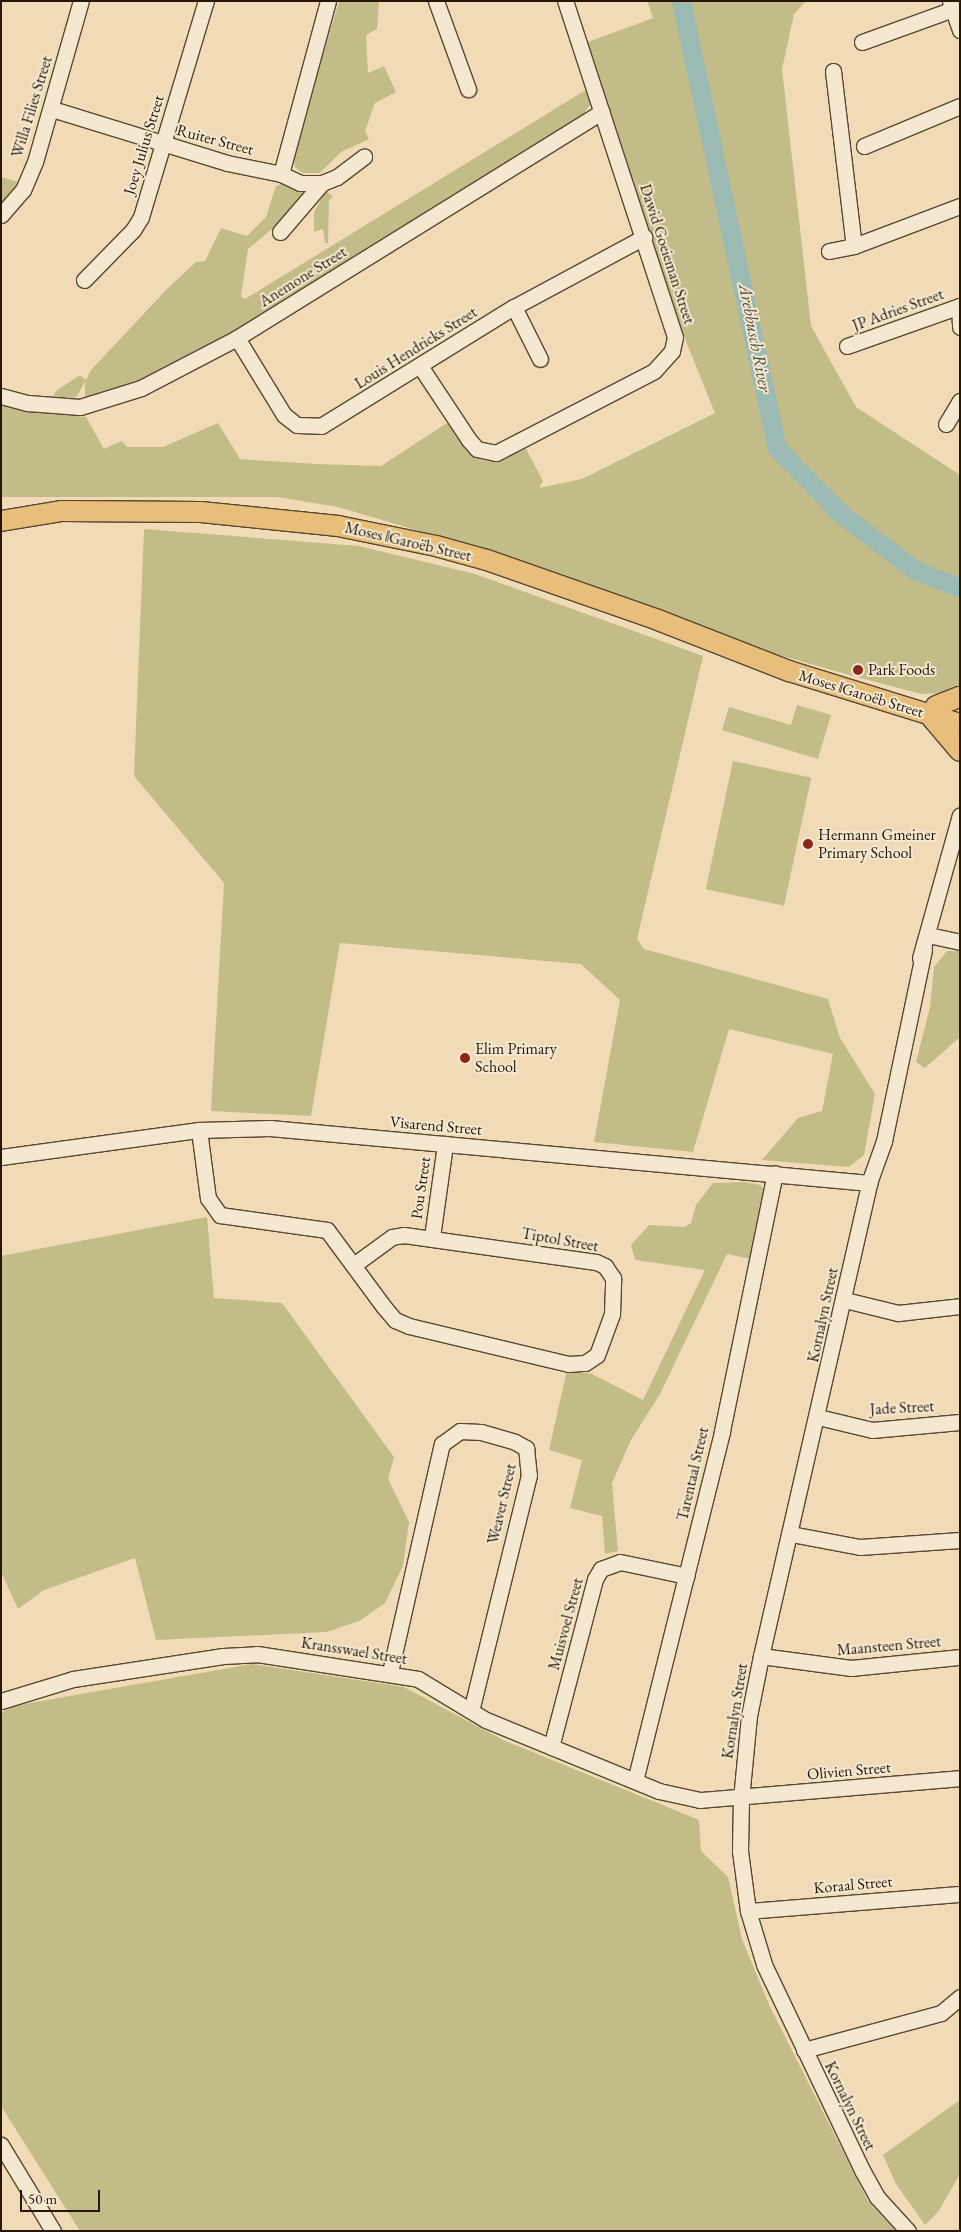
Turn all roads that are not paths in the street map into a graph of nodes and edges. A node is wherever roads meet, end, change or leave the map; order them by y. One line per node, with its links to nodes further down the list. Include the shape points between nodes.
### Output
1 (81, 1): 12 (street, Willa Filies Street)
2 (206, 1): 14 (street, Joey Julius Street)
3 (328, 1): 17 (street)
4 (436, 1): 10 (street)
5 (565, 1): 13 (street, Dawid Goeieman Street)
6 (951, 5): 7 (street); 8 (street)
7 (960, 30)
8 (862, 42)
9 (833, 71): 23 (street)
10 (468, 89)
11 (960, 106): 15 (street)
12 (52, 109): 14 (street, Ruiter Street); 20 (street, Willa Filies Street, via 23,190)
13 (602, 112): 22 (street, Dawid Goeieman Street); 29 (street, Anemone Street)
14 (162, 143): 17 (street, Ruiter Street, via 227,163); 25 (street, Joey Julius Street, via 137,224)
15 (864, 146)
16 (364, 157): 18 (street, Ruiter Street, via 338,177)
17 (281, 174): 18 (street, Ruiter Street, via 300,183)
18 (322, 183): 21 (street)
19 (960, 206): 23 (street)
20 (1, 215)
21 (280, 232)
22 (644, 237): 27 (street, Louis Hendricks Street); 32 (street, Dawid Goeieman Street, via 675,337 668,359 654,371 496,453 486,453 469,440)
23 (854, 246): 24 (street)
24 (829, 251)
25 (84, 280)
26 (959, 306): 28 (street); 30 (street, JP Adries Street)
27 (514, 307): 31 (street); 32 (street, Louis Hendricks Street)
28 (960, 327)
29 (237, 338): 32 (street, Louis Hendricks Street, via 284,415 308,428 321,426); 33 (street, Anemone Street, via 111,400 80,407 28,403)
30 (847, 346)
31 (540, 359)
32 (420, 366)
33 (1, 396)
34 (960, 401): 35 (street)
35 (946, 424)
36 (3, 513): 38 (main road, Moses ǁGaroëb Street, via 201,512 338,526 487,560 789,671)
37 (960, 697): 38 (main road)
38 (931, 710): 39 (main road, Moses ǁGaroëb Street); 40 (main road, Moses ǁGaroëb Street); 41 (main road)
39 (960, 714)
40 (960, 724)
41 (960, 751)
42 (960, 815): 43 (street, Kornalyn Street)
43 (926, 942): 44 (street); 49 (street, Kornalyn Street, via 884,1141)
44 (960, 942)
45 (199, 1130): 46 (street, Visarend Street, via 270,1128); 47 (street, Visarend Street); 51 (street, Tiptol Street, via 208,1198 220,1215 245,1221 317,1226 335,1237)
46 (445, 1144): 48 (street, Visarend Street); 50 (street, Pou Street)
47 (1, 1157)
48 (775, 1173): 49 (street, Visarend Street); 58 (street, Tarentaal Street)
49 (869, 1183): 52 (street, Kornalyn Street)
50 (432, 1237): 51 (street, Tiptol Street, via 392,1237); 51 (street, Tiptol Street, via 605,1266 613,1278 614,1294 603,1346 584,1363 569,1364 409,1326 395,1320)
51 (354, 1264)
52 (845, 1300): 53 (street, via 898,1313); 54 (street, Kornalyn Street)
53 (960, 1306)
54 (818, 1417): 55 (street, Jade Street, via 872,1430); 56 (street, Kornalyn Street)
55 (960, 1422)
56 (791, 1534): 57 (street, via 860,1548); 59 (street, Kornalyn Street)
57 (960, 1540)
58 (687, 1576): 64 (street, Muisvoel Street, via 620,1562 601,1569 595,1579); 66 (street, Tarentaal Street)
59 (761, 1656): 60 (street, Maansteen Street, via 826,1668); 67 (street, Kornalyn Street, via 749,1716)
60 (960, 1657)
61 (390, 1672): 62 (street, Kransswael Street, via 286,1657 223,1656 73,1679); 63 (street, Kransswael Street, via 418,1679); 63 (street, Weaver Street, via 442,1444 460,1431 481,1432 515,1442 526,1448 529,1475)
62 (1, 1701)
63 (471, 1711): 64 (street, Kransswael Street)
64 (551, 1747): 66 (street, Kransswael Street)
65 (960, 1778): 67 (street, Olivien Street)
66 (635, 1781): 67 (street, Kransswael Street, via 700,1800)
67 (741, 1799): 69 (street, Kornalyn Street, via 740,1851)
68 (960, 1894): 69 (street, Koraal Street)
69 (748, 1911): 71 (street, Kornalyn Street, via 764,1964)
70 (960, 1997): 71 (street, via 941,2013)
71 (804, 2050): 74 (street, Kornalyn Street, via 877,2197)
72 (1, 2145): 73 (street)
73 (53, 2231)
74 (908, 2231)

